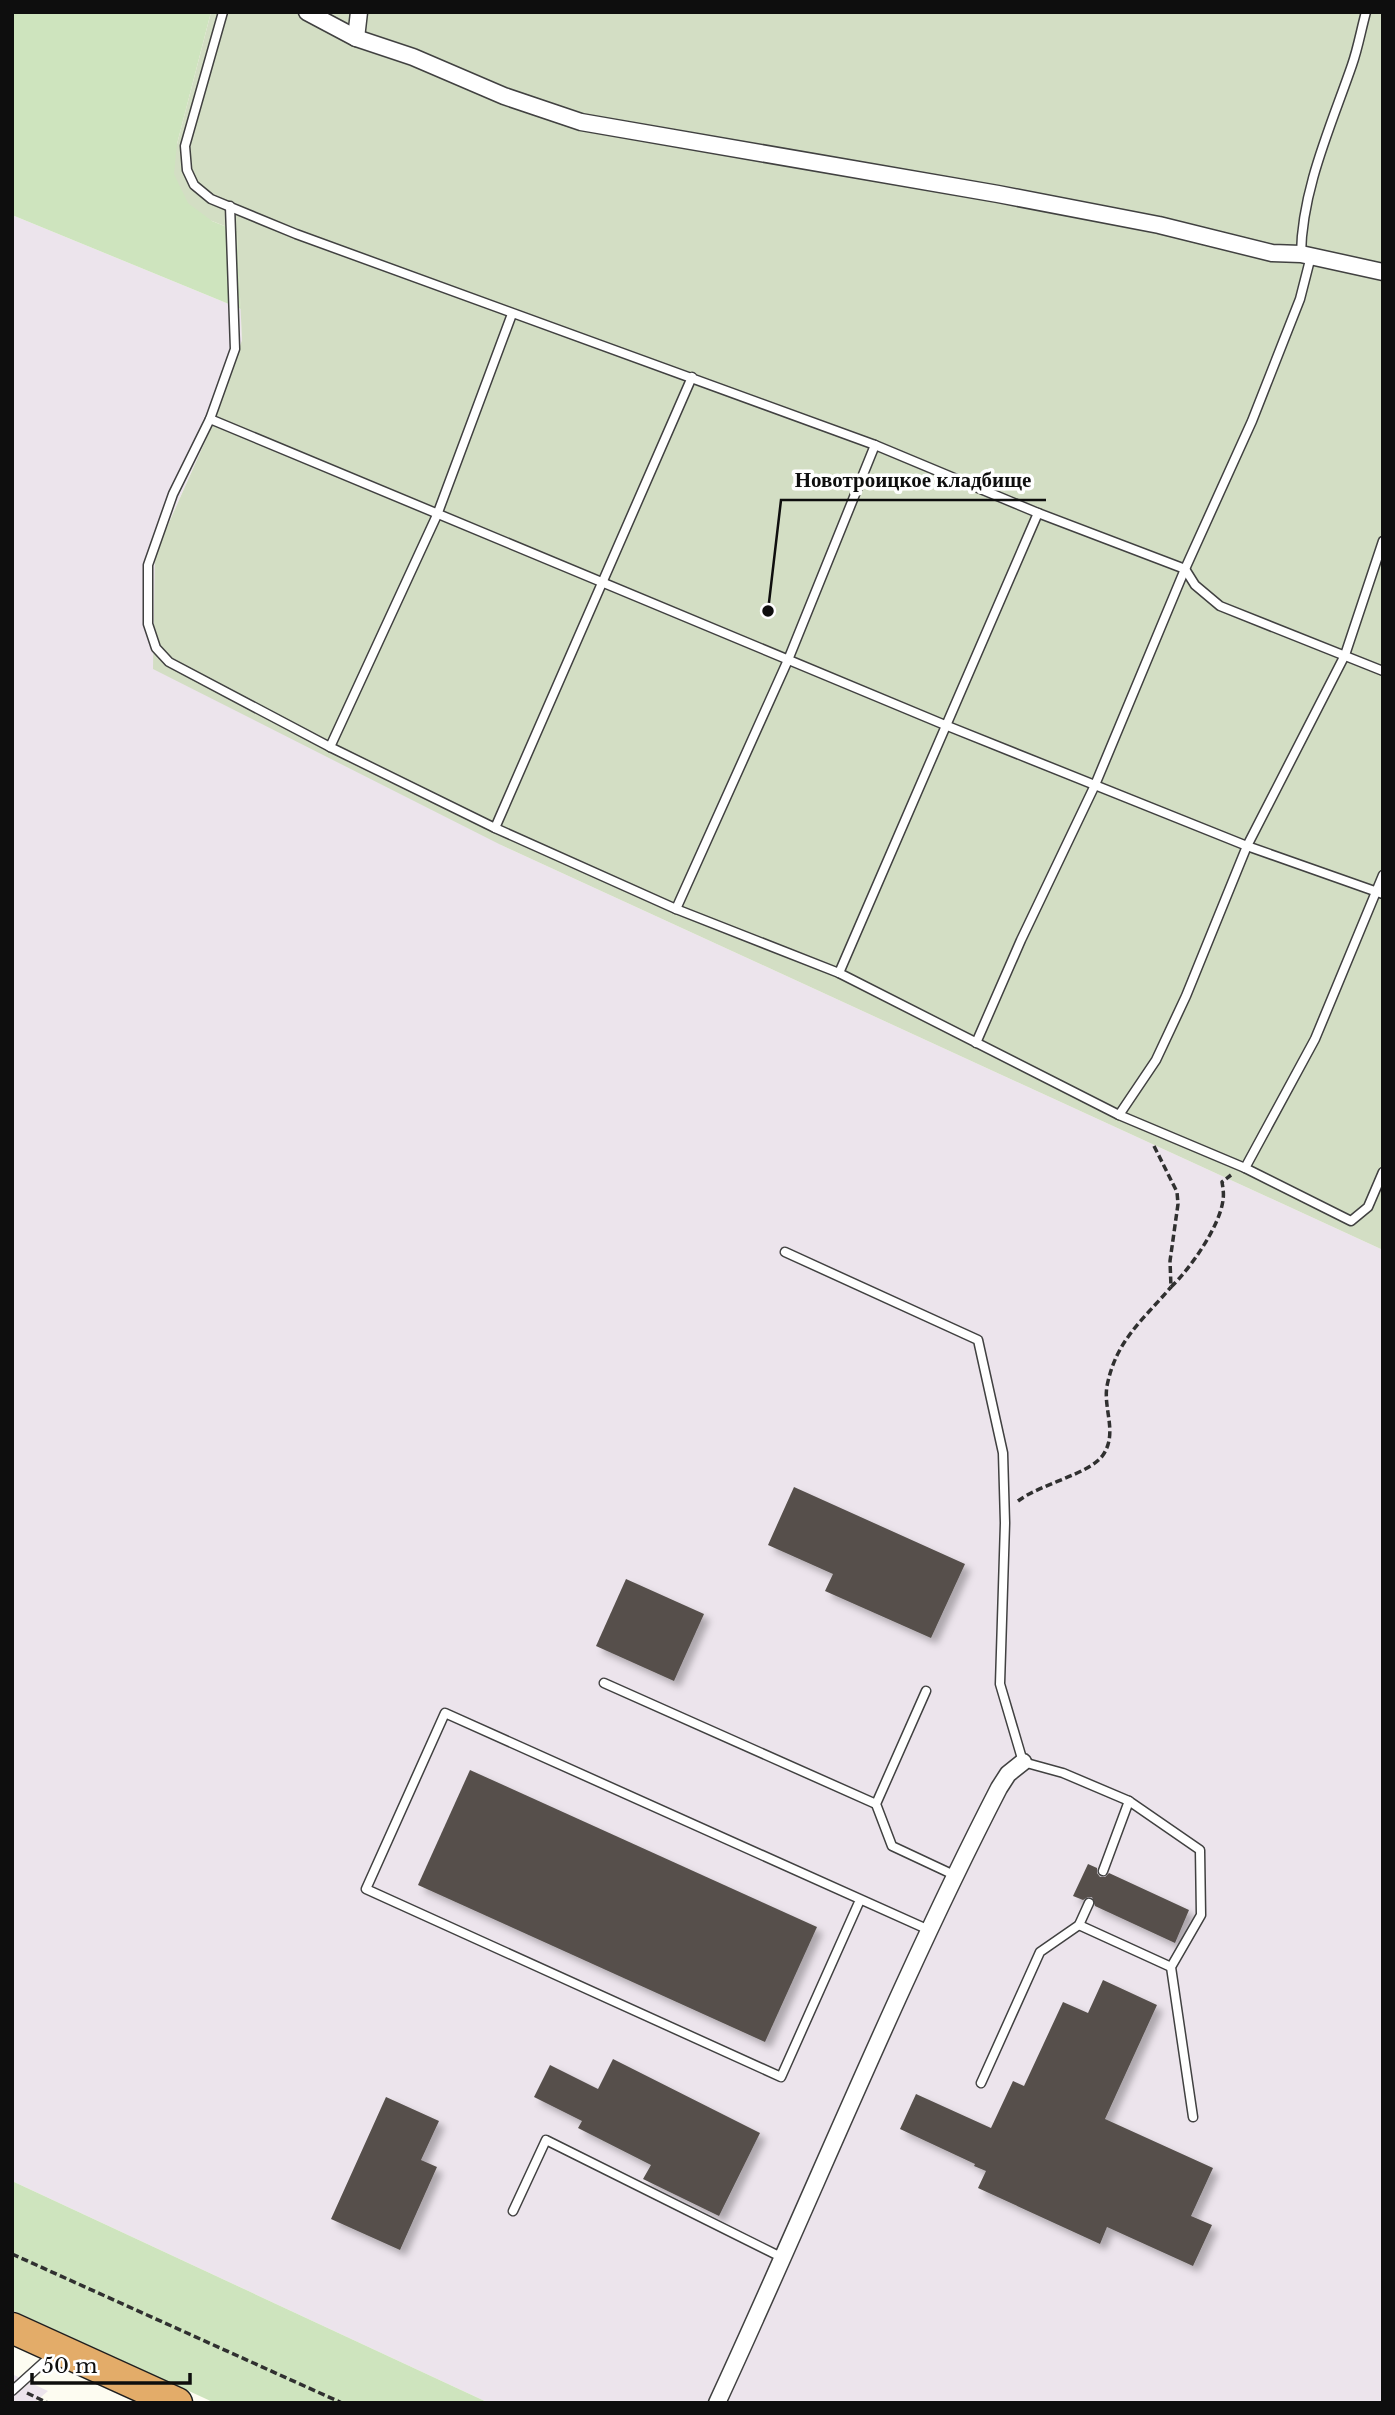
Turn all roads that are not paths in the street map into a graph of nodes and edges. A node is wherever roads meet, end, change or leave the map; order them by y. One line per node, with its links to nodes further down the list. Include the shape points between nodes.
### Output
1 (223, 12): 6 (lane, via 184,146 194,185 211,199)
2 (307, 12): 5 (street)
3 (359, 12): 5 (street)
4 (1366, 12): 7 (lane, via 1307,202)
5 (356, 38): 7 (street, via 581,122 998,194 1159,225 1272,253)
6 (230, 206): 9 (lane); 11 (lane, via 235,348)
7 (1306, 255): 8 (street); 16 (lane, via 1300,299 1252,421)
8 (1383, 272)
9 (512, 314): 10 (lane); 14 (lane)
10 (692, 377): 12 (lane); 17 (lane)
11 (210, 419): 14 (lane); 22 (lane, via 173,494 148,565 148,624 156,648 169,662)
12 (875, 445): 13 (lane); 19 (lane)
13 (1038, 513): 16 (lane); 21 (lane)
14 (437, 514): 17 (lane); 22 (lane)
15 (1383, 541): 18 (lane)
16 (1185, 569): 18 (lane, via 1195,585 1220,606); 23 (lane)
17 (603, 582): 19 (lane); 24 (lane)
18 (1345, 655): 20 (lane); 25 (lane)
19 (788, 660): 21 (lane); 28 (lane)
20 (1383, 671)
21 (945, 725): 23 (lane); 29 (lane)
22 (330, 747): 24 (lane)
23 (1095, 785): 25 (lane); 30 (lane)
24 (495, 828): 28 (lane)
25 (1247, 845): 27 (lane); 31 (lane, via 1161,1049)
26 (1383, 875): 27 (lane)
27 (1379, 892): 32 (lane, via 1315,1038)
28 (676, 909): 29 (lane)
29 (839, 973): 30 (lane)
30 (976, 1043): 31 (lane)
31 (1119, 1115): 32 (lane)
32 (1245, 1168): 33 (lane, via 1351,1221 1367,1207)
33 (1383, 1172)
34 (785, 1252): 37 (lane, via 978,1340 1003,1453 1000,1684)
35 (604, 1683): 39 (lane)
36 (926, 1691): 39 (lane)
37 (1023, 1762): 38 (lane); 41 (street, via 999,1787)
38 (1129, 1801): 40 (lane); 46 (lane, via 1200,1850 1201,1915)
39 (876, 1804): 41 (lane, via 892,1846)
40 (1103, 1871)
41 (954, 1875): 45 (street)
42 (860, 1900): 42 (lane, via 445,1713 366,1889 781,2077); 45 (lane)
43 (1089, 1903): 44 (lane)
44 (1079, 1925): 46 (lane); 47 (lane, via 1040,1952)
45 (929, 1930): 50 (street)
46 (1171, 1967): 48 (lane)
47 (981, 2083)
48 (1193, 2116)
49 (513, 2211): 50 (lane, via 546,2140)
50 (784, 2258): 55 (street)
51 (12, 2328): 52 (highway)
52 (58, 2349): 53 (lane); 54 (highway)
53 (14, 2390)
54 (177, 2403)
55 (717, 2403)

